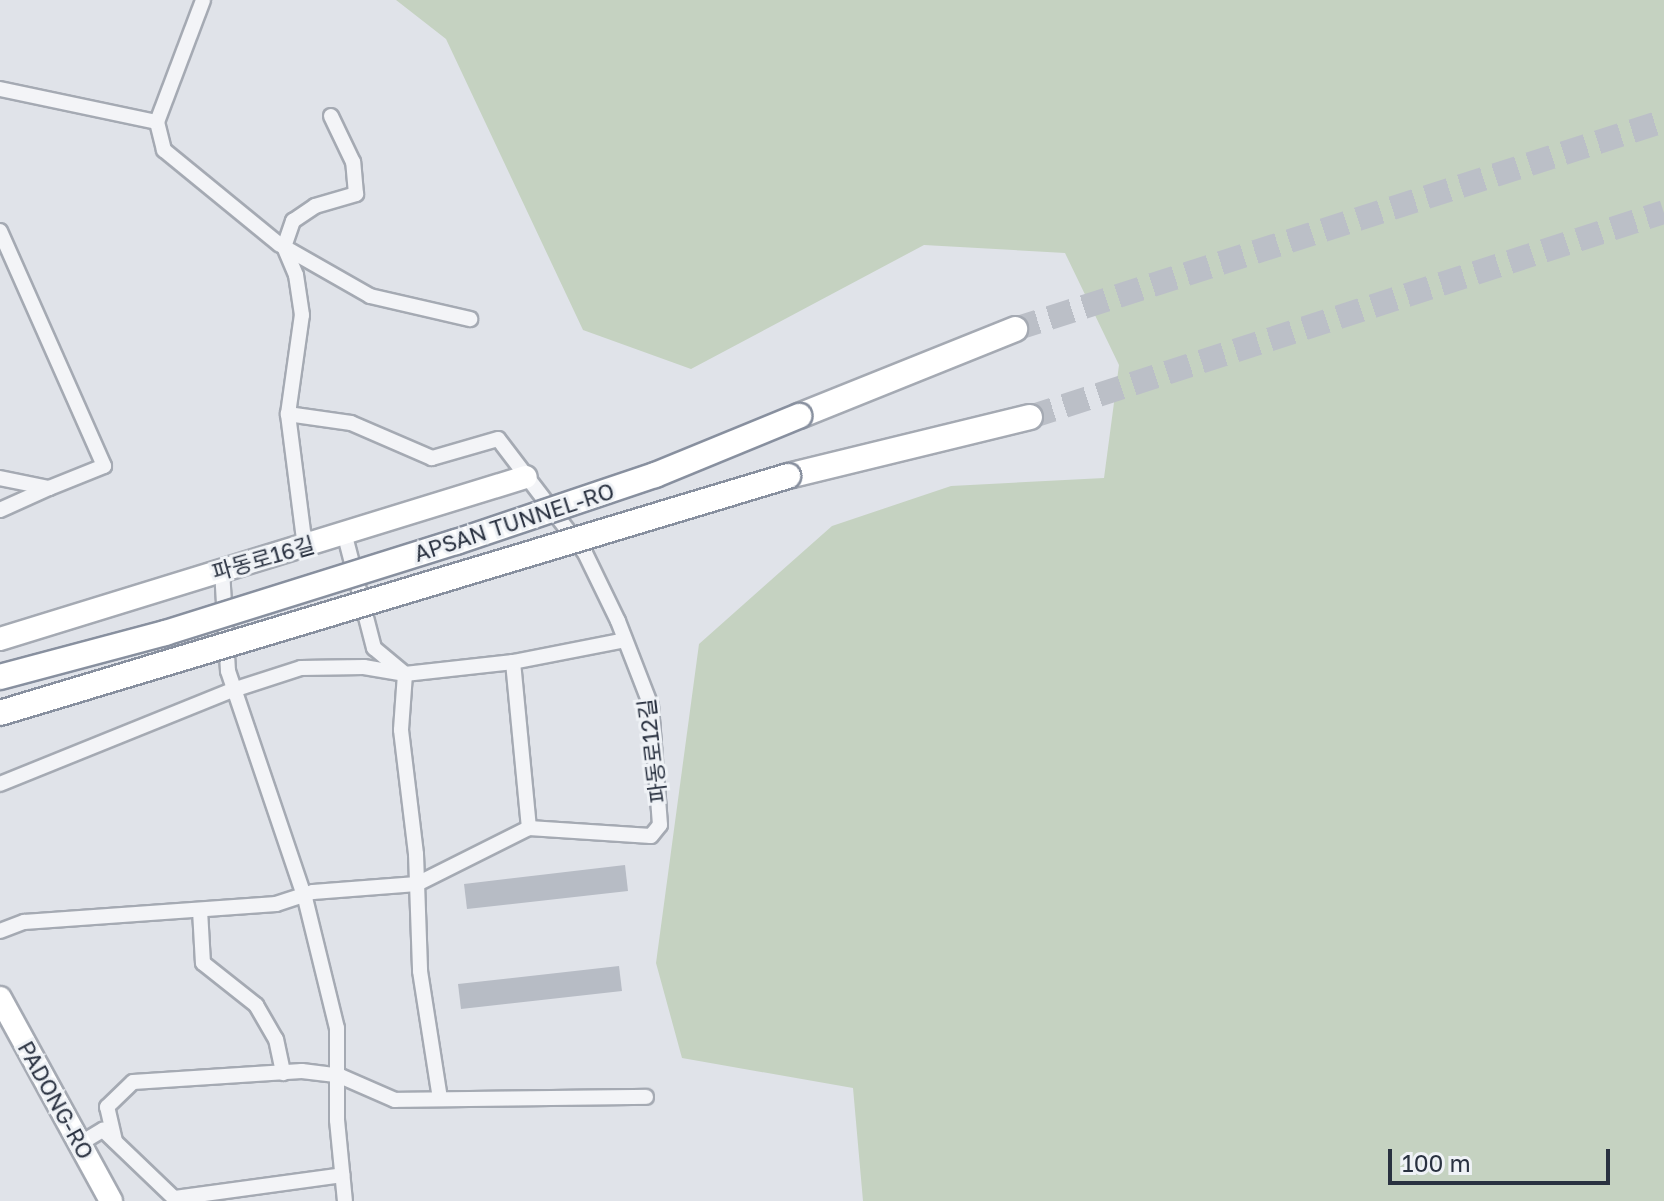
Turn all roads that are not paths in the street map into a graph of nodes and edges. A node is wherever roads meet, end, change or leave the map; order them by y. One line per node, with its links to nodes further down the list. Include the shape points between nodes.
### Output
1 (203, 0): 4 (street)
2 (0, 89): 4 (street)
3 (331, 116): 6 (street, via 353,162 356,194 315,206 293,221)
4 (157, 122): 6 (street, via 164,150)
5 (0, 231): 13 (street, via 104,466)
6 (284, 247): 7 (street, via 370,296); 9 (street, via 296,275 302,315)
7 (470, 319)
8 (1015, 329): 23 (highway, APSAN TUNNEL-RO, bridge, via 655,475 165,633)
9 (288, 414): 11 (street, 파동로12길, via 351,423 432,458 498,439); 15 (street)
10 (1030, 417): 25 (highway, APSAN TUNNEL-RO, bridge, via 788,476)
11 (526, 477): 15 (main road, 파동로16길); 20 (street, 파동로12길, via 585,553)
12 (0, 478): 13 (street)
13 (49, 488): 14 (street)
14 (0, 510)
15 (305, 547): 16 (street); 22 (street, via 345,536 374,648)
16 (222, 570): 18 (main road, 파동로16길); 24 (street)
17 (0, 624): 18 (street)
18 (23, 632): 19 (main road, 파동로16길)
19 (0, 639)
20 (625, 640): 21 (street); 27 (street, 파동로12길, via 651,706 660,825 651,836)
21 (513, 662): 22 (street); 27 (street)
22 (405, 674): 24 (street, via 364,667 301,668); 28 (street, via 401,730)
23 (0, 677)
24 (233, 690): 26 (street); 29 (street)
25 (0, 713)
26 (0, 784)
27 (529, 828): 28 (street)
28 (417, 884): 29 (street, via 313,892); 36 (street, via 420,971)
29 (305, 898): 30 (street); 34 (street, via 337,1028)
30 (200, 910): 31 (street, via 24,922); 33 (street, via 203,963 256,1005 276,1039)
31 (0, 931)
32 (0, 998): 38 (main road, PADONG-RO)
33 (283, 1073): 34 (street); 37 (street, via 133,1082 107,1107)
34 (340, 1076): 36 (street, via 395,1100); 39 (street)
35 (646, 1097): 36 (street)
36 (440, 1098)
37 (115, 1141): 38 (street, via 103,1130); 40 (street)
38 (81, 1143): 41 (main road, PADONG-RO)
39 (342, 1175): 40 (street); 42 (street)
40 (176, 1200)
41 (111, 1201)
42 (345, 1201)

